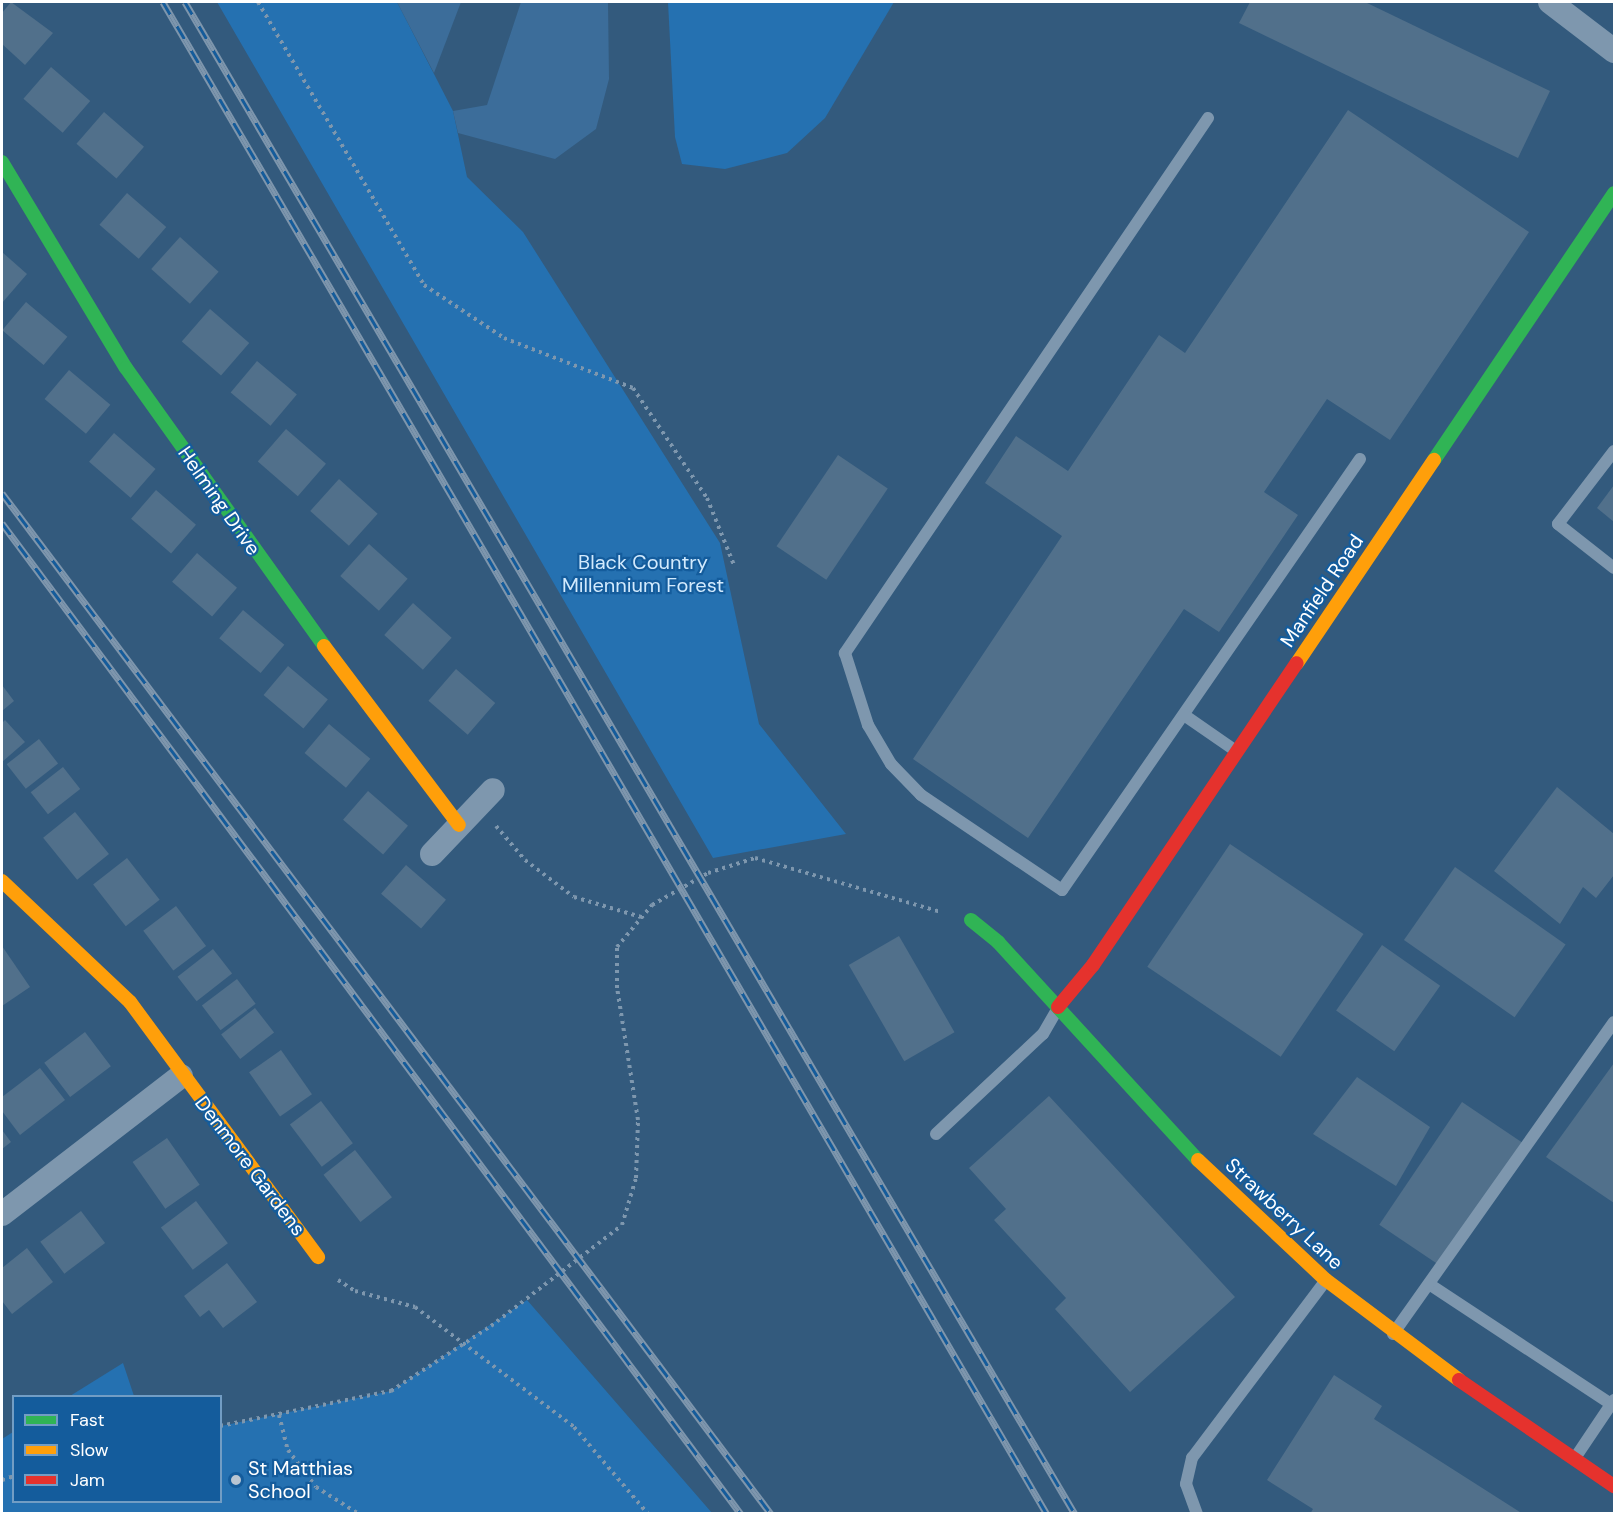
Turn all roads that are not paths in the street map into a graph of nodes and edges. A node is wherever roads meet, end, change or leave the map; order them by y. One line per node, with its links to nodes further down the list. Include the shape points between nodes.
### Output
1 (1550, 2): 2 (street)
2 (1614, 51)
3 (1208, 118): 9 (lane, via 845,653 868,725 891,764 921,795 1062,890)
4 (2, 162): 12 (street, Helming Drive, via 126,368 285,594)
5 (1614, 193): 10 (street, Manfield Road)
6 (1614, 451): 8 (lane, via 1558,524)
7 (1360, 459): 9 (lane)
8 (1614, 568)
9 (1184, 715): 10 (lane)
10 (1237, 752): 16 (street, Manfield Road)
11 (486, 798): 12 (street)
12 (459, 825): 13 (street)
13 (432, 854)
14 (2, 881): 18 (street, Denmore Gardens, via 108,977)
15 (971, 920): 16 (street, Strawberry Lane)
16 (1058, 1007): 19 (lane, via 1043,1034); 22 (street, Strawberry Lane, via 1231,1196)
17 (1614, 1022): 23 (lane)
18 (181, 1076): 20 (street, Denmore Gardens); 21 (street, Denmore Gardens)
19 (936, 1134)
20 (2, 1214)
21 (318, 1257)
22 (1326, 1280): 24 (street, Strawberry Lane); 28 (lane, via 1192,1458 1186,1484)
23 (1429, 1284): 24 (lane); 25 (lane)
24 (1392, 1335): 26 (street, Strawberry Lane)
25 (1613, 1402): 26 (lane)
26 (1574, 1460): 27 (street, Strawberry Lane)
27 (1614, 1486)
28 (1197, 1514)

